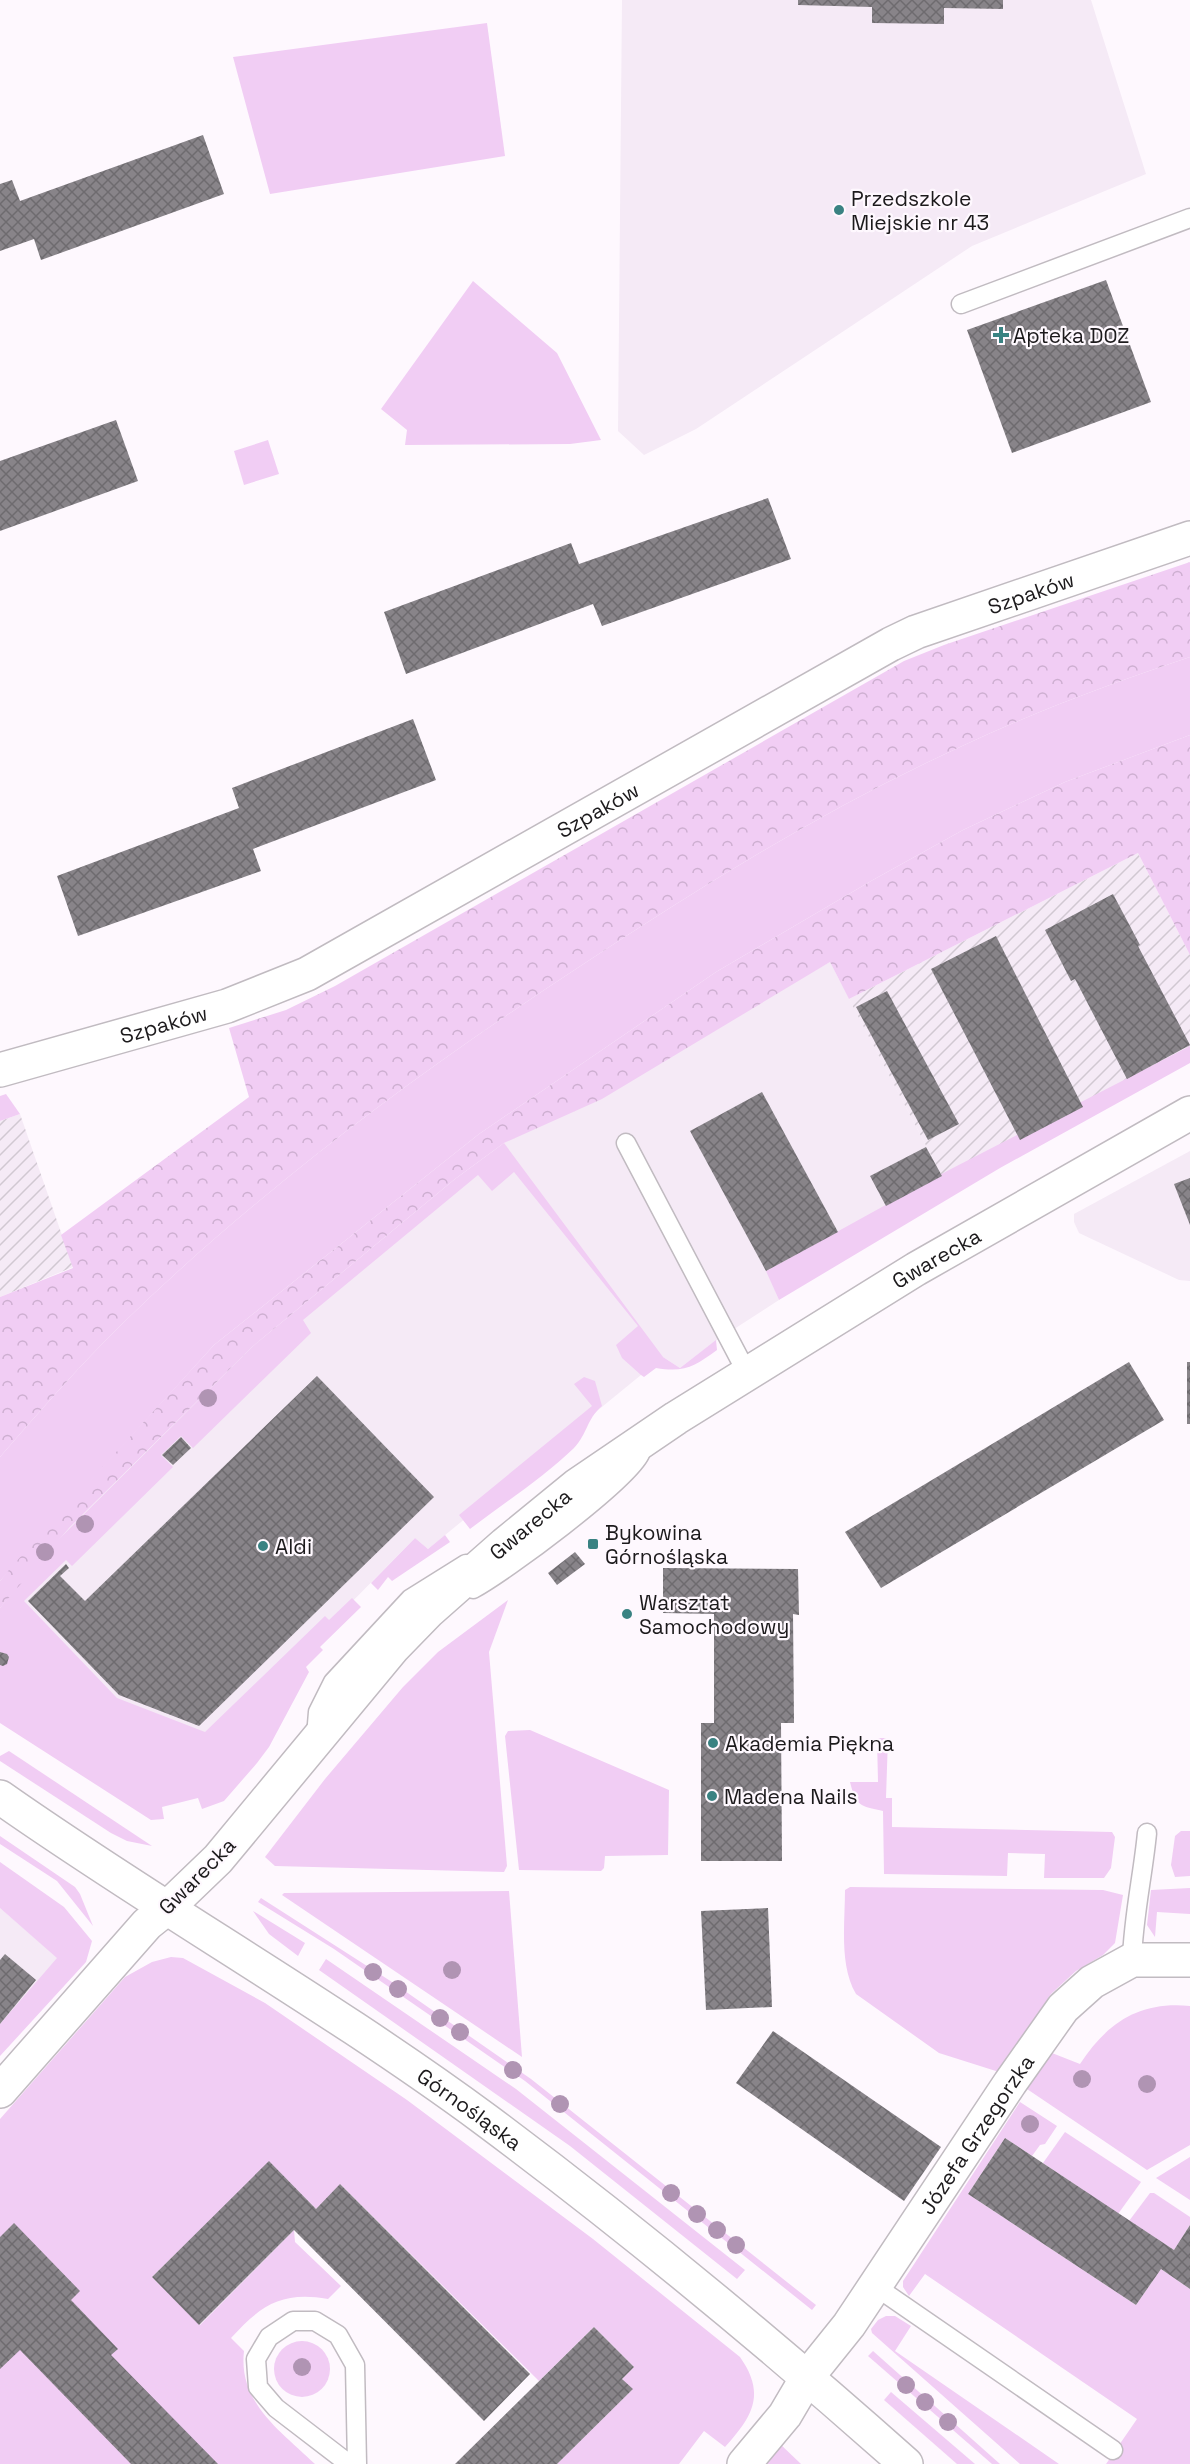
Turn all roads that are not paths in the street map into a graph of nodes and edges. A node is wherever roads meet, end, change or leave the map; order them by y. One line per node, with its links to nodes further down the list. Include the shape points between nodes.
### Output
1 (1190, 218): 2 (lane)
2 (961, 304)
3 (1190, 538): 4 (street, Szpaków, via 891,644 307,974 226,1006)
4 (0, 1070)
5 (1190, 1113): 7 (street, Gwarecka, via 1015,1211)
6 (626, 1143): 7 (lane)
7 (747, 1373): 8 (street, Gwarecka)
8 (648, 1437): 9 (street, Gwarecka, via 576,1486); 10 (lane, via 637,1460 611,1487 505,1569)
9 (504, 1544): 10 (street, Gwarecka); 11 (lane, via 410,1599 333,1682 318,1712)
10 (429, 1611): 11 (street, Gwarecka, via 393,1648)
11 (315, 1744): 14 (street, Gwarecka, via 218,1859)
12 (0, 1797): 14 (street, Górnośląska, via 68,1846)
13 (1147, 1833): 15 (lane)
14 (167, 1908): 17 (street, Gwarecka, via 134,1938); 19 (street, Górnośląska, via 484,2119 697,2284)
15 (1132, 1960): 16 (street, Józefa Grzegorzka); 18 (street, Józefa Grzegorzka, via 1092,1982 1063,2008)
16 (1190, 1960)
17 (0, 2091)
18 (875, 2286): 19 (street, Józefa Grzegorzka); 20 (lane)
19 (808, 2376): 23 (street, Józefa Grzegorzka, via 785,2415); 24 (street, Górnośląska)
20 (1113, 2450)
21 (349, 2464): 22 (lane, via 276,2408 258,2387 256,2359 269,2337 293,2321 315,2321 338,2335 355,2365)
22 (357, 2464)
23 (744, 2464)
24 (906, 2464)

